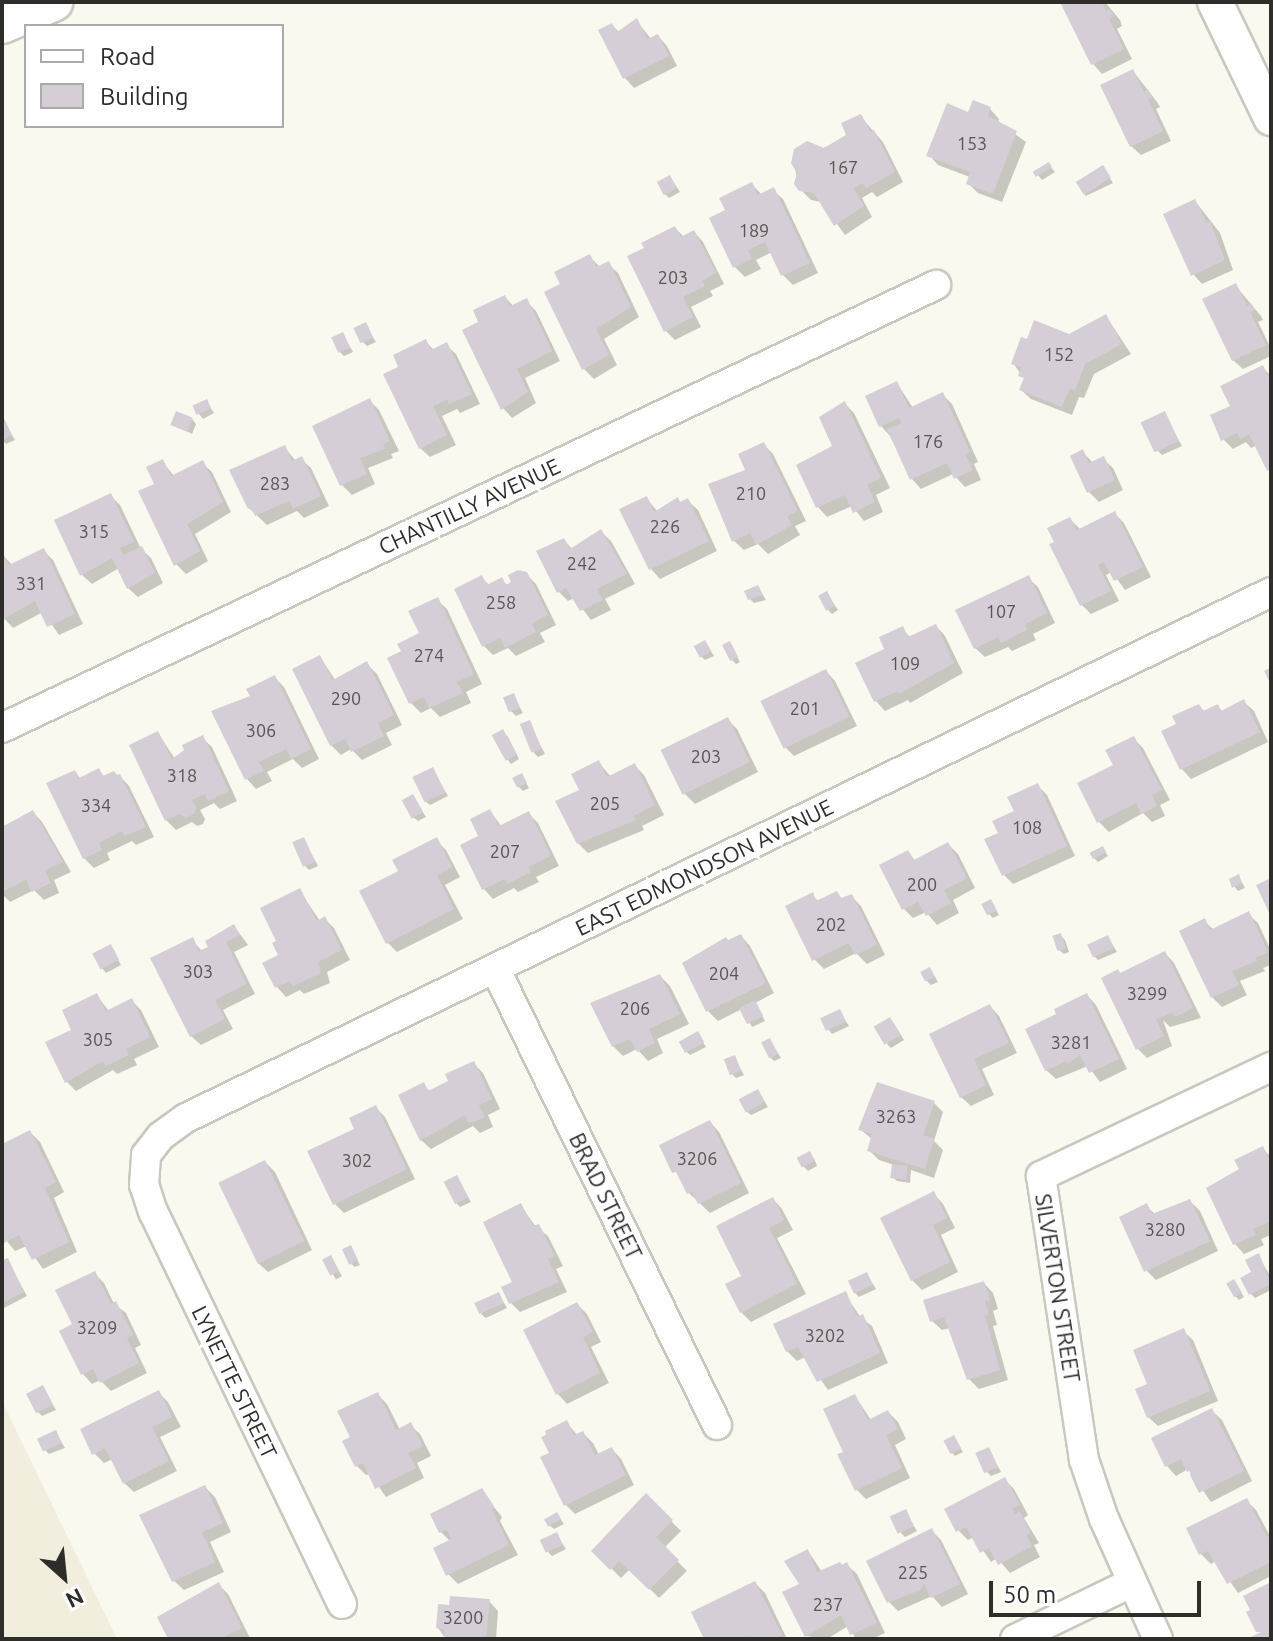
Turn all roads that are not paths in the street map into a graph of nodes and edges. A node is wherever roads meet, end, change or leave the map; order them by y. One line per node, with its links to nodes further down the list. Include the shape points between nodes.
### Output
1 (53, 2): 3 (main road)
2 (1215, 2): 4 (street)
3 (2, 24)
4 (1271, 118)
5 (936, 285): 7 (street, CHANTILLY AVENUE)
6 (1271, 592): 8 (street, EAST EDMONDSON AVENUE)
7 (2, 728)
8 (495, 968): 10 (street, EAST EDMONDSON AVENUE, via 186,1118); 11 (street, BRAD STREET)
9 (1271, 1067): 12 (street, SILVERTON STREET, via 1041,1176 1084,1460)
10 (146, 1155): 13 (street, LYNETTE STREET, via 144,1185 153,1212)
11 (717, 1425)
12 (1131, 1583): 14 (street); 15 (street, SILVERTON STREET)
13 (342, 1604)
14 (1015, 1639)
15 (1158, 1639)

